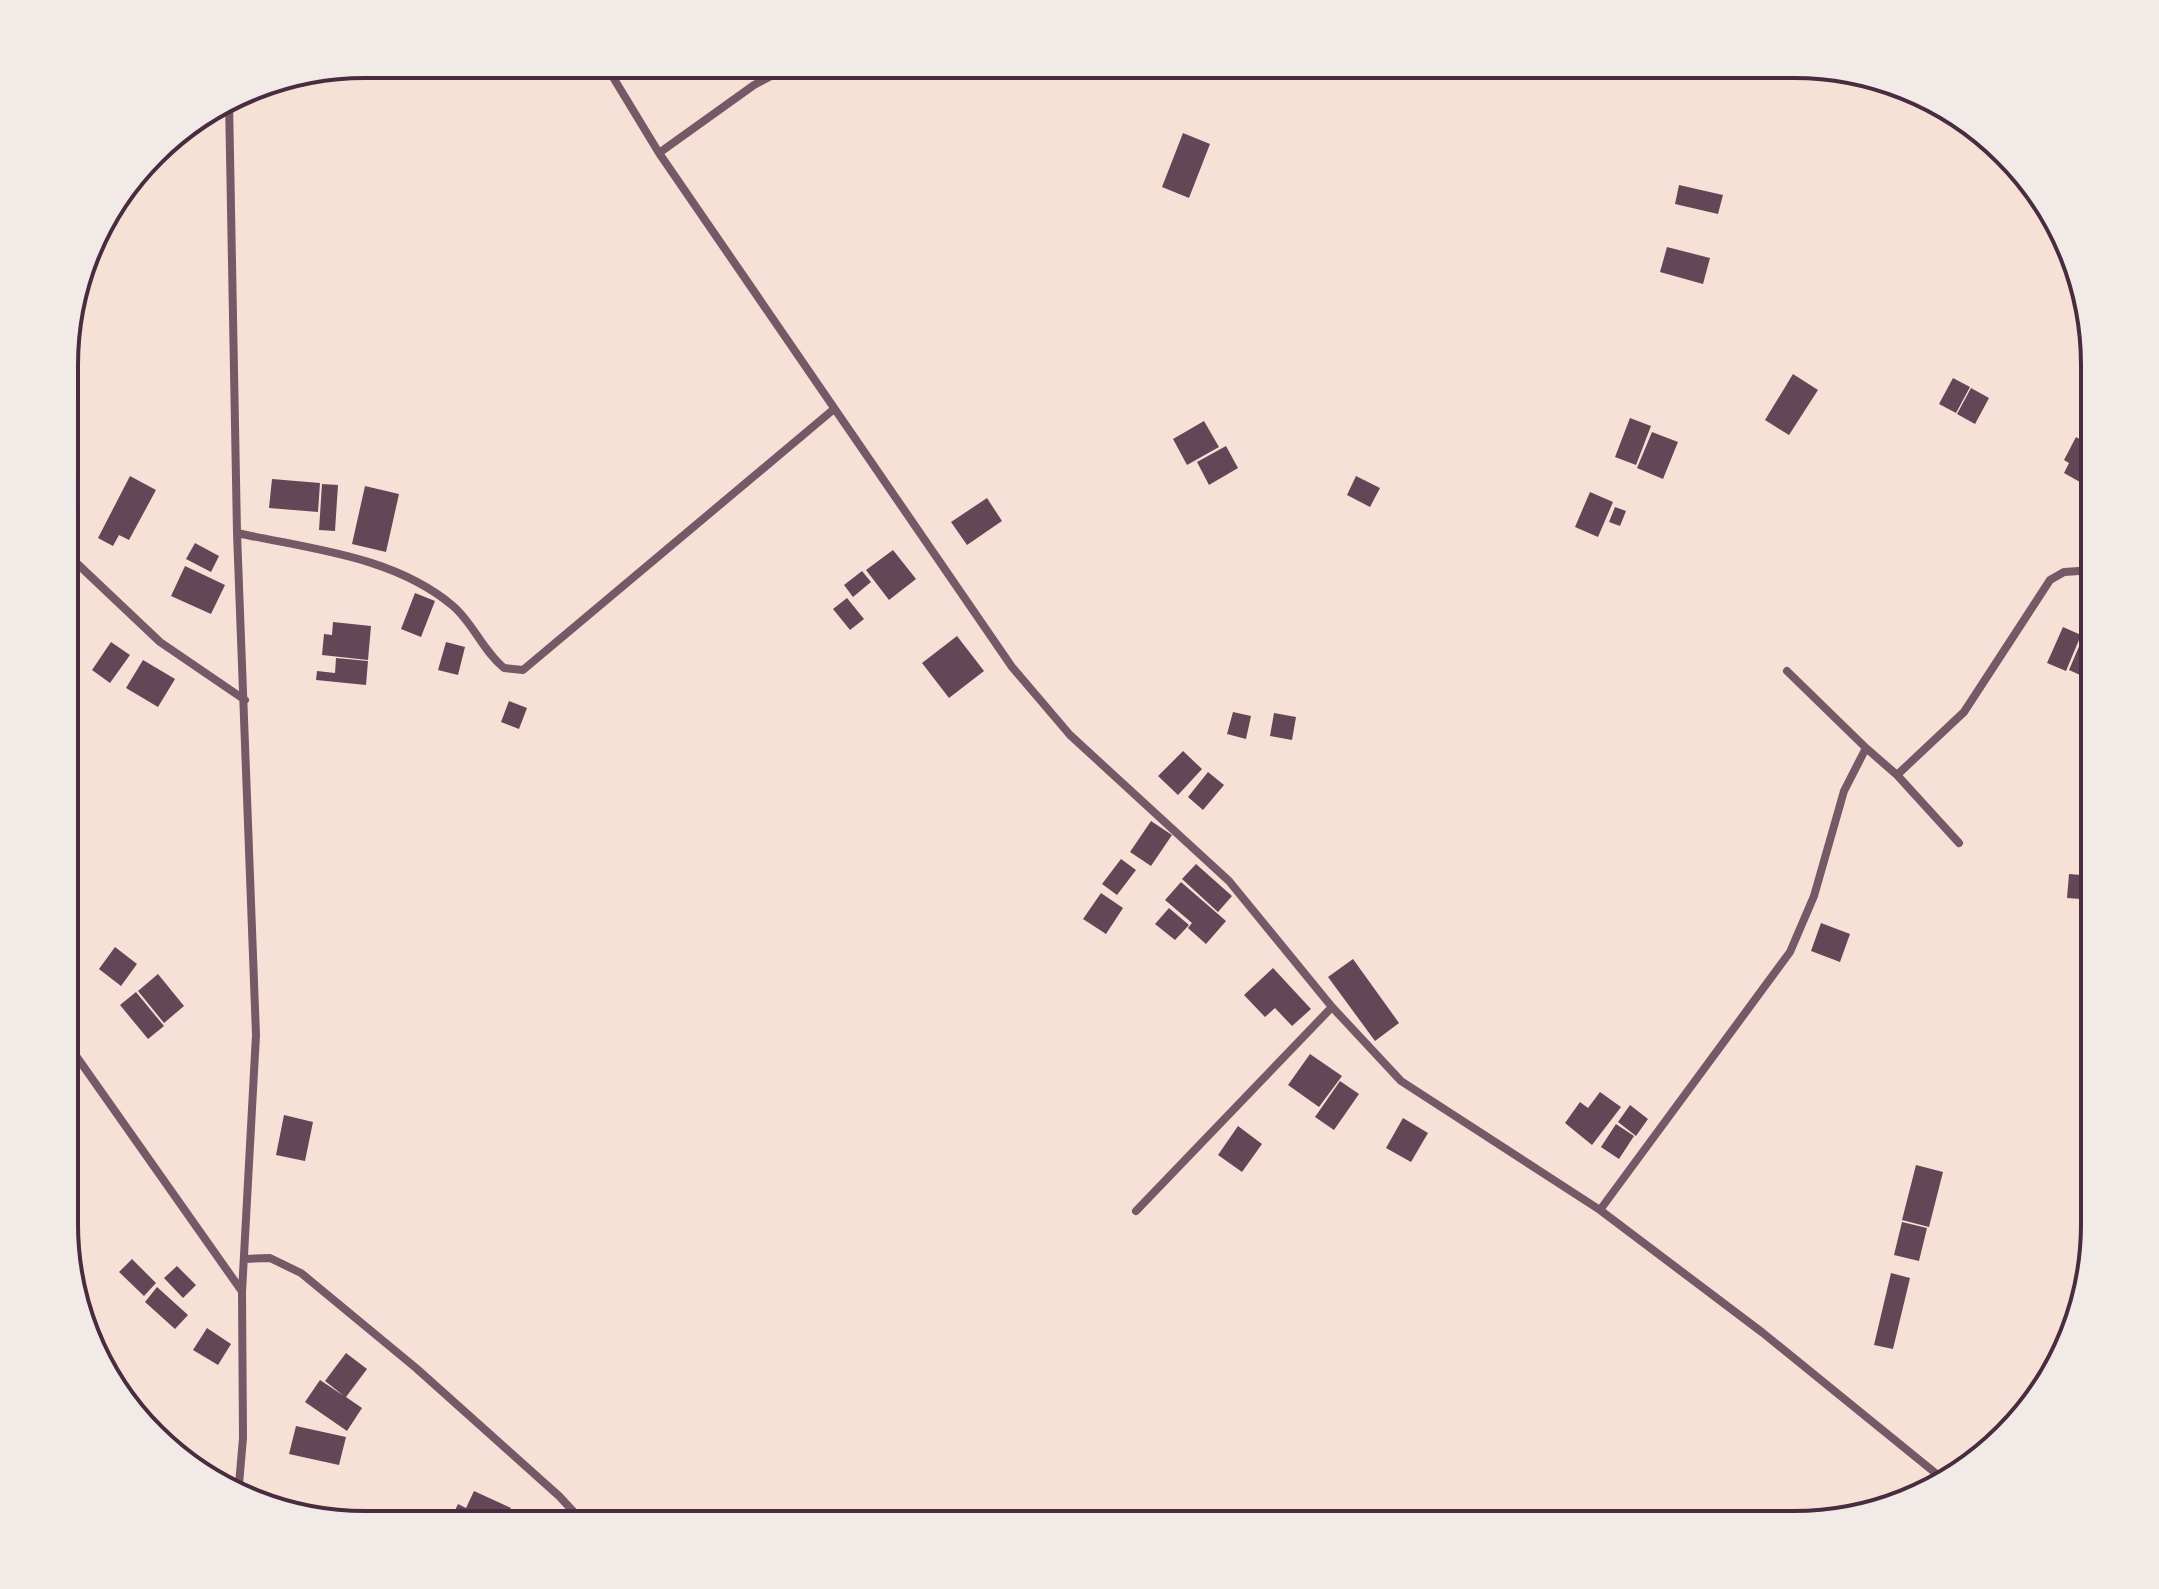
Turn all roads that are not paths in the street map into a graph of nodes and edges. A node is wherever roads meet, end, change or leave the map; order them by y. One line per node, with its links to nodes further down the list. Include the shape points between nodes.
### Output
1 (613, 78): 4 (street)
2 (767, 78): 4 (street)
3 (229, 112): 6 (street)
4 (659, 153): 5 (street)
5 (834, 409): 6 (street, via 523,670 499,665 450,604 394,571); 14 (street, via 1031,692 1070,735 1229,881)
6 (237, 533): 10 (street)
7 (78, 564): 10 (street, via 160,642)
8 (2081, 571): 12 (street, via 2050,580 1964,712)
9 (1787, 671): 11 (street)
10 (245, 700): 18 (street, via 256,1035)
11 (1866, 748): 12 (street); 16 (street, via 1844,791 1814,896 1790,952)
12 (1897, 775): 13 (street)
13 (1959, 843)
14 (1332, 1007): 16 (street, via 1416,1094); 17 (street)
15 (78, 1059): 19 (street)
16 (1600, 1210): 20 (street)
17 (1136, 1211)
18 (244, 1259): 19 (street); 22 (street, via 270,1258 301,1273)
19 (242, 1292): 21 (street)
20 (1936, 1474)
21 (240, 1482)
22 (573, 1511)

